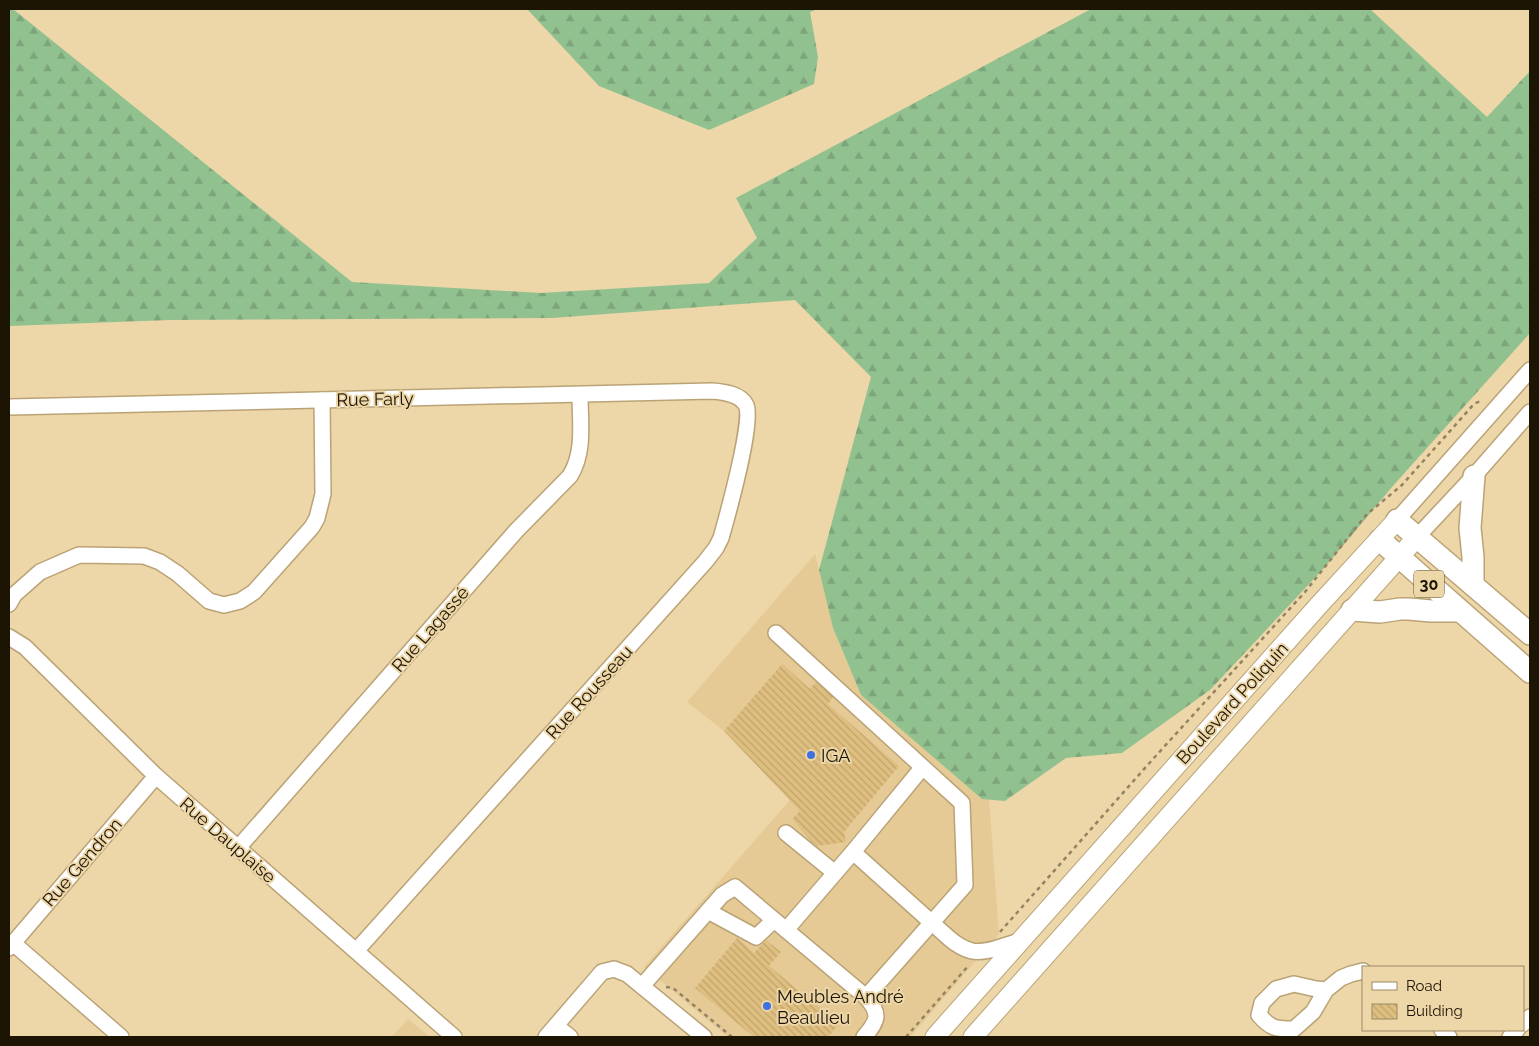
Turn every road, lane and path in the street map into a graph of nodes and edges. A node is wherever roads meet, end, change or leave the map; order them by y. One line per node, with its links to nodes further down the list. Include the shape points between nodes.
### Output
1 (1530, 370): 9 (street, Boulevard Poliquin)
2 (580, 395): 3 (street, Rue Farly, via 712,391); 4 (street, Rue Farly); 24 (street, Rue Lagassé, via 580,448 570,476 516,531)
3 (741, 398): 34 (street, Rue Rousseau, via 749,414 748,425 716,548)
4 (322, 400): 6 (street, Rue Farly); 14 (street, via 323,494 317,518 254,592 240,601 224,605 209,601 178,574 144,556 79,555 40,572 14,595)
5 (1483, 402): 33 (path, Boulevard Poliquin, via 1474,404 1402,485 1366,515 1305,592)
6 (9, 407)
7 (1530, 412): 8 (street, Boulevard Poliquin)
8 (1474, 476): 10 (street, Boulevard Poliquin); 13 (highway, via 1470,528)
9 (1397, 520): 10 (highway, 30); 11 (main road, Boulevard Poliquin)
10 (1417, 537): 12 (main road, Boulevard Poliquin); 13 (highway, 30)
11 (1380, 540): 12 (highway, 30); 31 (main road, Boulevard Poliquin)
12 (1399, 557): 15 (main road, Boulevard Poliquin); 16 (highway, 30)
13 (1473, 585): 18 (highway, 30)
14 (9, 604)
15 (1352, 610): 16 (highway); 47 (main road, Boulevard Poliquin)
16 (1459, 611): 20 (highway, 30)
17 (776, 633): 21 (street)
18 (1530, 634)
19 (9, 637): 22 (street, Rue Dauplaise, via 25,648)
20 (1530, 672)
21 (922, 768): 25 (street); 29 (street, via 962,803 965,885)
22 (156, 776): 24 (street, Rue Dauplaise); 32 (street, Rue Gendron)
23 (786, 833): 26 (street)
24 (238, 848): 34 (street, Rue Dauplaise)
25 (853, 852): 26 (street); 29 (street)
26 (835, 873): 30 (street)
27 (708, 911): 28 (street, via 756,937); 28 (street, via 722,895 735,887); 36 (street)
28 (774, 920): 30 (street)
29 (932, 922): 33 (street, via 961,946); 38 (street)
30 (786, 930): 38 (street)
31 (1020, 941): 33 (street); 46 (main road, Boulevard Poliquin)
32 (11, 945): 41 (street)
33 (982, 951): 45 (path, Boulevard Poliquin)
34 (356, 952): 42 (street, Rue Dauplaise)
35 (1362, 971): 37 (street, via 1341,978)
36 (642, 986): 39 (street, via 614,969 602,972); 40 (street)
37 (1326, 990)
38 (866, 997): 44 (street, via 877,1016)
39 (551, 1032): 43 (street)
40 (697, 1035)
41 (121, 1037)
42 (454, 1037)
43 (570, 1037)
44 (864, 1037)
45 (906, 1037)
46 (935, 1037)
47 (973, 1037)

